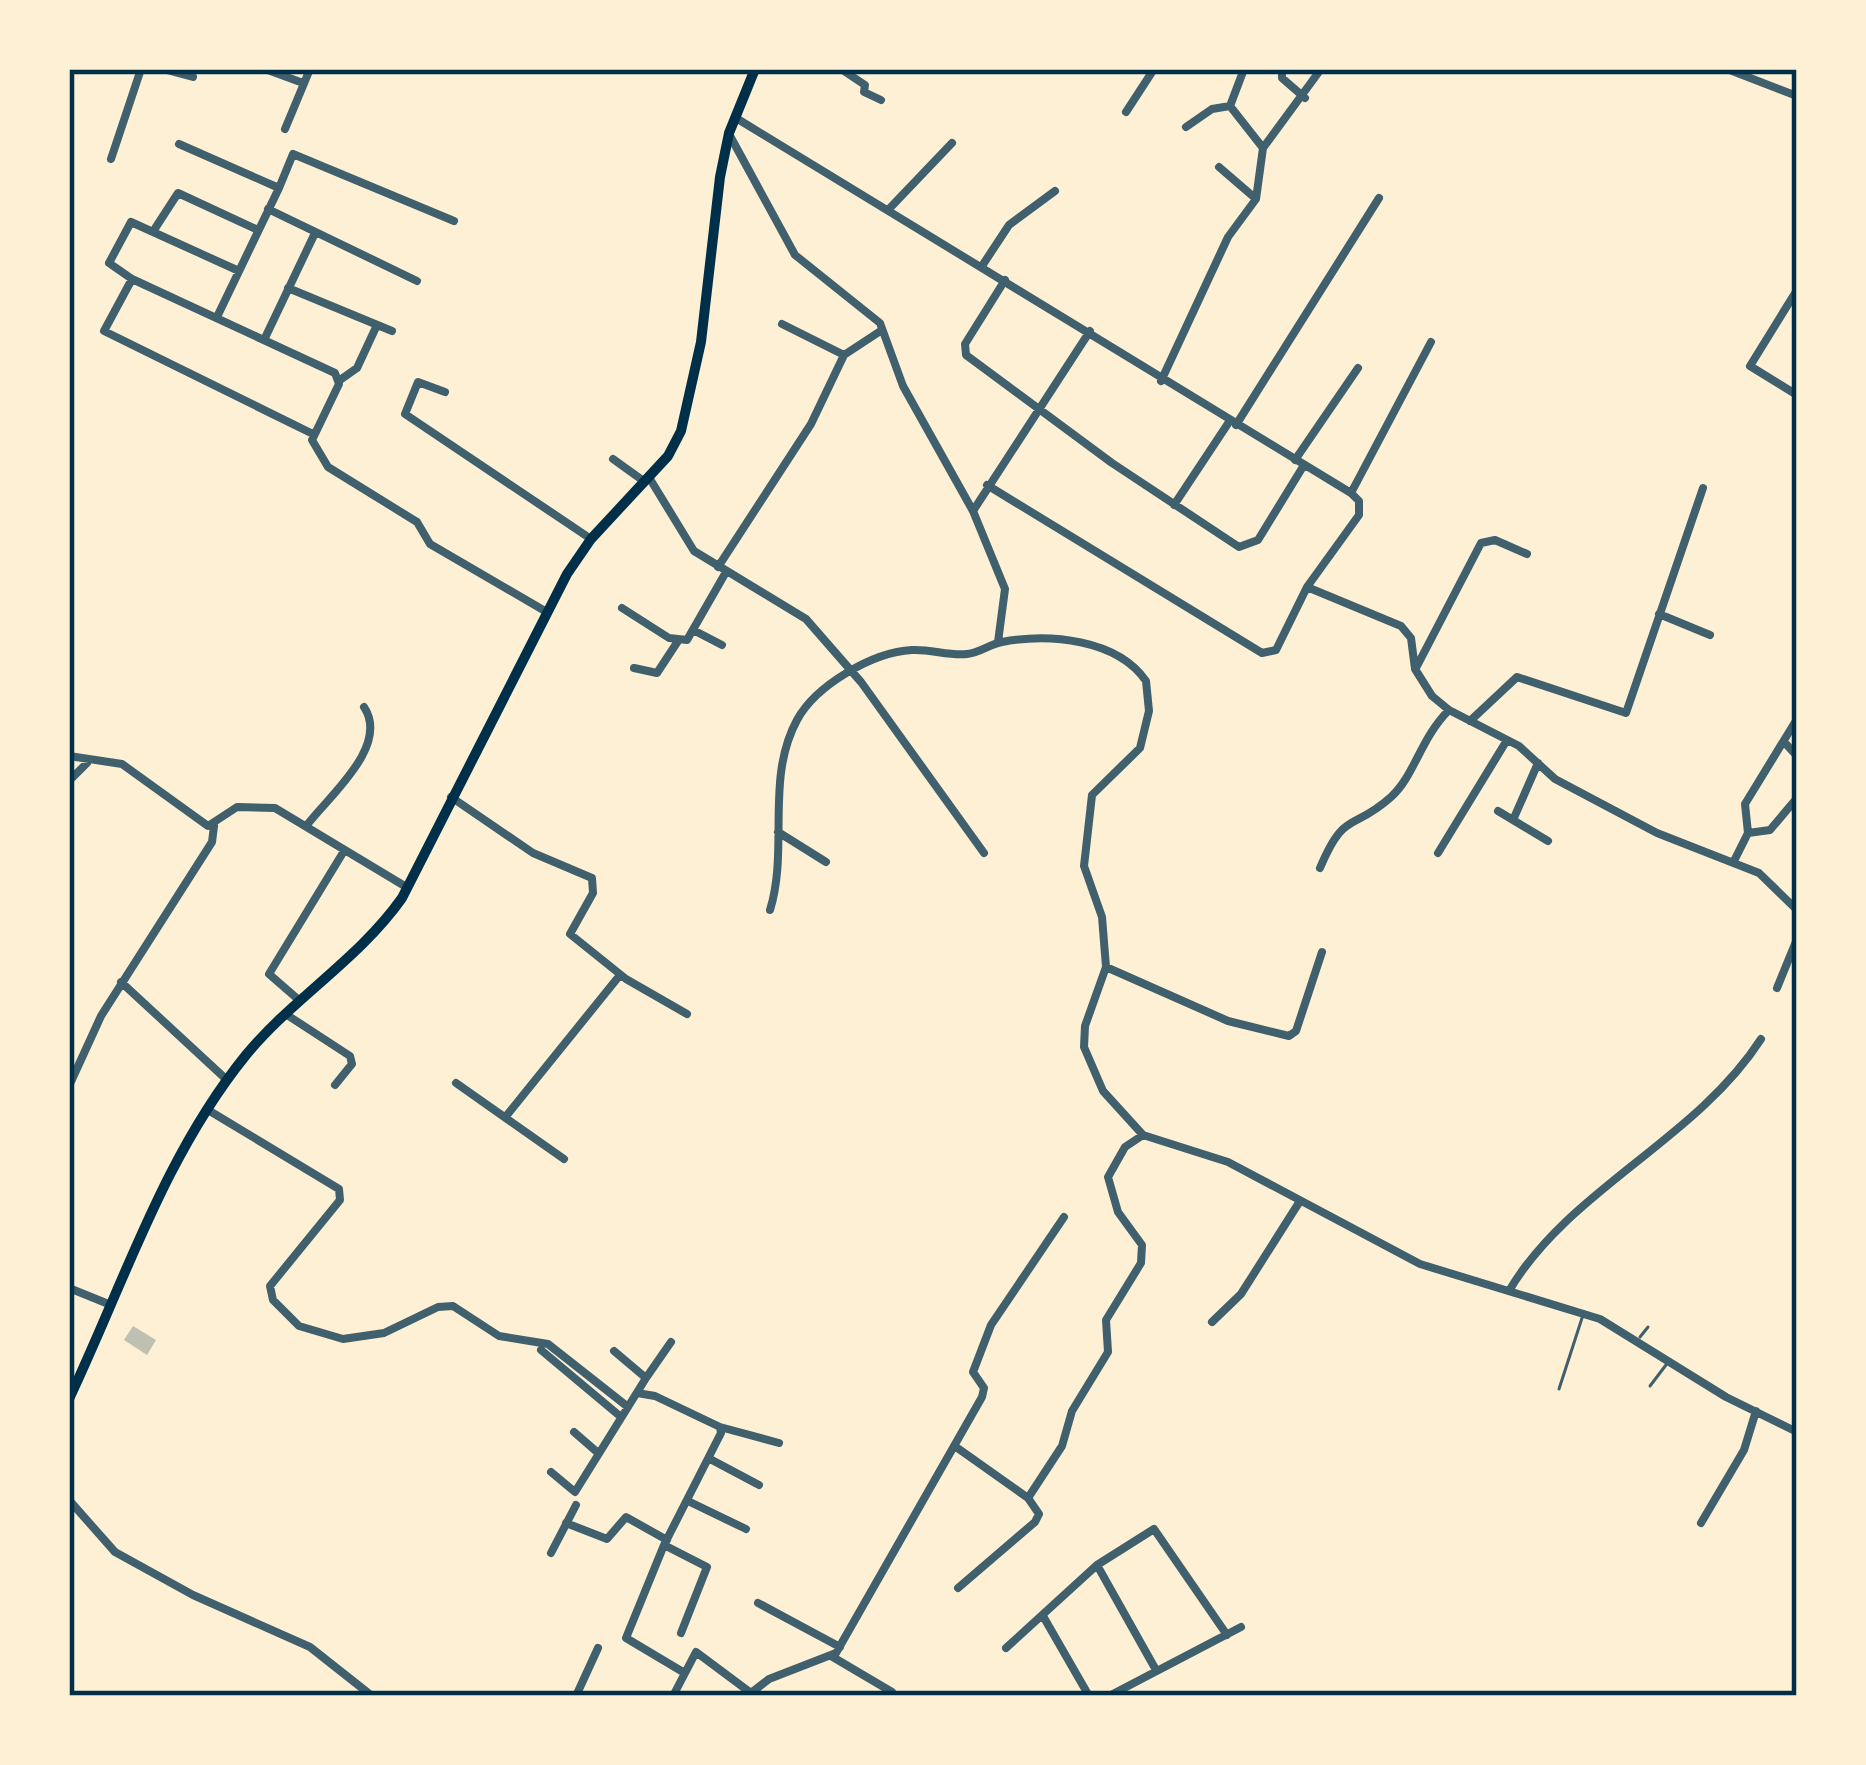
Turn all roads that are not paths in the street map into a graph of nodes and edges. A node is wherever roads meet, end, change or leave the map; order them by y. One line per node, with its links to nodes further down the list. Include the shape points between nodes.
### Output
1 (142, 69): 26 (street)
2 (163, 69): 12 (street)
3 (265, 69): 13 (street)
4 (310, 69): 13 (street)
5 (755, 69): 19 (main road)
6 (841, 69): 16 (street)
7 (1154, 69): 18 (street)
8 (1244, 69): 17 (street)
9 (1282, 69): 15 (street, via 1282,79)
10 (1322, 69): 15 (street)
11 (1727, 69): 14 (street)
12 (194, 77)
13 (303, 82): 21 (street)
14 (1797, 96)
15 (1305, 98): 25 (street)
16 (881, 100)
17 (1230, 106): 20 (street); 25 (street)
18 (1126, 112)
19 (734, 117): 22 (main road); 33 (street)
20 (1186, 127)
21 (285, 129)
22 (729, 133): 48 (street, via 795,255 875,316); 64 (main road, via 689,400 675,443)
23 (952, 143): 33 (street)
24 (179, 144): 28 (street)
25 (1263, 148): 31 (street)
26 (111, 159)
27 (1219, 166): 31 (street)
28 (279, 188): 32 (street); 34 (street, via 293,154)
29 (1054, 191): 38 (street, via 1009,225)
30 (1379, 198): 60 (street)
31 (1256, 199): 56 (street, via 1221,251)
32 (268, 209): 36 (street); 37 (street)
33 (888, 210): 38 (street)
34 (454, 221)
35 (154, 230): 36 (street, via 178,193); 39 (street); 40 (street, via 128,222 110,260)
36 (258, 230): 39 (street)
37 (315, 232): 42 (street); 43 (street)
38 (982, 266): 41 (street)
39 (239, 271): 45 (street)
40 (132, 279): 45 (street); 61 (street, via 104,331)
41 (1005, 280): 50 (street); 59 (street, via 963,350)
42 (417, 281)
43 (288, 288): 47 (street); 51 (street)
44 (1797, 290): 58 (street, via 1750,366)
45 (217, 317): 51 (street)
46 (782, 324): 53 (street)
47 (377, 326): 49 (street); 55 (street, via 357,368)
48 (882, 330): 53 (street); 69 (street, via 902,386)
49 (392, 331)
50 (1090, 331): 56 (street); 59 (street)
51 (264, 340): 55 (street)
52 (1431, 342): 67 (street)
53 (844, 355): 72 (street)
54 (1358, 368): 63 (street)
55 (340, 380): 61 (street)
56 (1161, 381): 60 (street)
57 (445, 392): 70 (street, via 418,382 404,412)
58 (1797, 395)
59 (1041, 412): 65 (street); 68 (street)
60 (1233, 424): 63 (street); 68 (street)
61 (313, 434): 75 (street, via 328,467 417,522 430,544)
62 (614, 459): 64 (street)
63 (1300, 463): 67 (street); 68 (street, via 1250,547)
64 (648, 481): 70 (main road); 72 (street, via 688,544)
65 (987, 485): 69 (street); 73 (street, via 1262,653 1276,650)
66 (1703, 488): 76 (street)
67 (1351, 493): 73 (street, via 1359,514)
68 (1173, 506)
69 (973, 511): 80 (street, via 1005,589)
70 (591, 539): 75 (main road)
71 (1527, 554): 83 (street, via 1481,542)
72 (722, 569): 77 (street); 84 (street, via 797,610)
73 (1307, 586): 83 (street, via 1401,626)
74 (622, 608): 79 (street)
75 (544, 611): 96 (main road)
76 (1659, 614): 78 (street); 88 (street, via 1626,713 1521,677)
77 (695, 631): 79 (street); 81 (street)
78 (1711, 635)
79 (677, 641): 82 (street, via 657,673)
80 (998, 642): 84 (street, via 966,655 900,651); 116 (street, via 1100,648 1146,681 1140,748 1092,795 1084,866 1102,917)
81 (722, 645)
82 (634, 668)
83 (1415, 669): 86 (street)
84 (853, 671): 102 (street, via 799,716 784,752); 106 (street)
85 (364, 707): 100 (street, via 372,724 367,746)
86 (1449, 710): 88 (street); 110 (street, via 1391,797 1337,830)
87 (1797, 719): 90 (street)
88 (1470, 721): 89 (street)
89 (1507, 740): 94 (street); 107 (street)
90 (1786, 744): 91 (street); 103 (street, via 1745,804)
91 (1797, 756)
92 (72, 759): 93 (street)
93 (88, 762): 95 (street); 101 (street, via 122,764)
94 (1538, 764): 99 (street); 108 (street, via 1658,833)
95 (69, 781)
96 (450, 796): 111 (main road); 117 (street, via 526,849 593,879 568,932)
97 (1797, 798): 103 (street, via 1770,830)
98 (1498, 811): 99 (street)
99 (1513, 820): 104 (street)
100 (307, 825): 101 (street, via 254,804); 105 (street)
101 (214, 826): 118 (street, via 212,842)
102 (777, 832): 109 (street); 112 (street)
103 (1748, 833): 108 (street)
104 (1548, 841)
105 (344, 851): 111 (street); 120 (street, via 269,974)
106 (984, 853)
107 (1438, 853)
108 (1734, 861): 113 (street)
109 (826, 862)
110 (1320, 868)
111 (408, 888): 120 (main road)
112 (770, 910)
113 (1797, 910)
114 (1797, 938): 119 (street)
115 (1322, 952): 116 (street, via 1289,1036 1228,1022)
116 (1106, 967): 130 (street, via 1085,1027 1088,1063)
117 (620, 975): 121 (street); 129 (street)
118 (121, 982): 124 (street); 127 (street)
119 (1777, 988)
120 (302, 1002): 122 (main road)
121 (687, 1014)
122 (286, 1015): 124 (main road); 126 (street, via 350,1056)
123 (1761, 1039): 135 (street, via 1736,1075 1560,1227)
124 (227, 1080): 128 (main road)
125 (456, 1083): 129 (street)
126 (335, 1084)
127 (69, 1086)
128 (208, 1110): 136 (main road); 150 (street, via 339,1190 340,1200 270,1286 299,1326 364,1337 453,1306 499,1336 548,1344)
129 (507, 1115): 131 (street)
130 (1144, 1135): 132 (street, via 1228,1162); 163 (street, via 1125,1147 1108,1177 1118,1212 1142,1245 1141,1263 1106,1320 1108,1352)
131 (564, 1160)
132 (1300, 1201): 135 (street, via 1420,1264); 138 (street, via 1240,1294)
133 (1064, 1217): 158 (street, via 992,1325 974,1372 984,1392)
134 (69, 1288): 136 (street)
135 (1509, 1291): 137 (street)
136 (111, 1305): 149 (main road)
137 (1583, 1314): 140 (street); 147 (lane)
138 (1212, 1322)
139 (1648, 1327): 140 (lane)
140 (1639, 1339): 144 (street)
141 (671, 1342): 145 (street)
142 (541, 1350): 152 (street)
143 (614, 1351): 145 (street)
144 (1670, 1360): 146 (lane); 151 (street)
145 (646, 1378): 148 (street)
146 (1650, 1386)
147 (1559, 1389)
148 (637, 1393): 150 (street); 154 (street)
149 (69, 1399)
150 (628, 1407): 152 (street)
151 (1756, 1411): 155 (street); 168 (street, via 1744,1450)
152 (621, 1417): 159 (street)
153 (1797, 1420): 155 (street)
154 (720, 1426): 157 (street); 160 (street)
155 (1794, 1431)
156 (574, 1432): 159 (street)
157 (779, 1443)
158 (956, 1447): 163 (street); 179 (street)
159 (597, 1452): 161 (street, via 575,1492)
160 (710, 1459): 162 (street); 165 (street)
161 (551, 1472)
162 (759, 1485)
163 (1028, 1498): 173 (street, via 1036,1522)
164 (69, 1500): 186 (street, via 128,1561 310,1647)
165 (690, 1502): 169 (street); 170 (street)
166 (576, 1504): 167 (street)
167 (566, 1523): 170 (street, via 607,1540 625,1517); 171 (street)
168 (1702, 1523)
169 (746, 1528)
170 (666, 1542): 177 (street, via 707,1567); 184 (street, via 626,1641)
171 (551, 1553)
172 (1097, 1565): 175 (street); 178 (street, via 1158,1529); 183 (street)
173 (958, 1588)
174 (758, 1604): 179 (street)
175 (1043, 1616): 181 (street); 189 (street)
176 (1241, 1627): 178 (street)
177 (681, 1634)
178 (1227, 1635): 183 (street)
179 (840, 1647): 182 (street)
180 (598, 1648): 187 (street)
181 (1006, 1648)
182 (830, 1655): 184 (street, via 751,1693 696,1652); 185 (street)
183 (1156, 1670): 190 (street)
184 (683, 1672): 188 (street)
185 (892, 1692)
186 (372, 1696)
187 (576, 1696)
188 (673, 1696)
189 (1090, 1696)
190 (1109, 1696)

